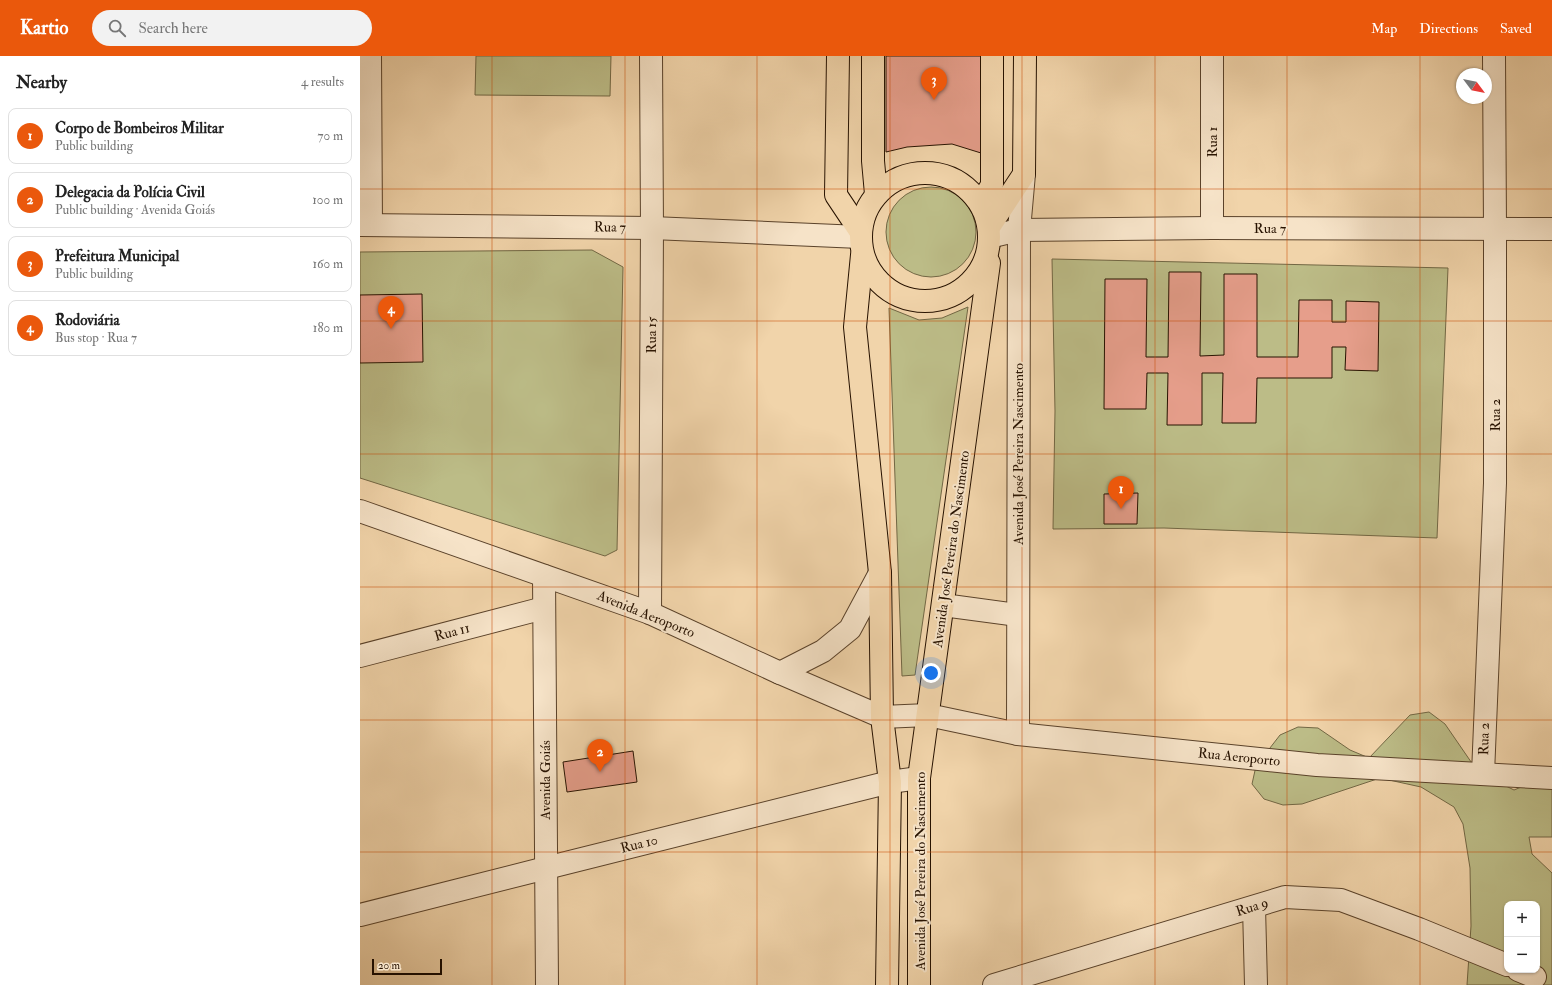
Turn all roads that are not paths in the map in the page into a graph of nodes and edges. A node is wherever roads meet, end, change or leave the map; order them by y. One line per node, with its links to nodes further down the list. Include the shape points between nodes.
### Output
1 (370, 56): 12 (street)
2 (651, 56): 13 (street, Rua 15)
3 (838, 56): 18 (main road, via 836,195)
4 (873, 56): 10 (main road, via 873,161)
5 (992, 56): 11 (main road, via 992,185)
6 (1025, 56): 9 (main road, Avenida José Pereira Nascimento)
7 (1212, 56): 14 (street, Rua 1)
8 (1494, 56): 15 (street, Rua 2)
9 (1024, 174): 17 (street, Avenida José Pereira Nascimento); 19 (main road)
10 (876, 194): 11 (main road, Avenida José Pereira do Nascimento, via 892,181 910,173 931,172 950,177 967,188); 18 (main road, Avenida José Pereira do Nascimento, via 865,211)
11 (981, 203): 19 (main road, Avenida José Pereira do Nascimento)
12 (366, 225): 13 (street, Rua 7)
13 (652, 228): 18 (street, Rua 7); 25 (street, Rua 15)
14 (1212, 228): 15 (street, Rua 7); 17 (street, Rua 7)
15 (1495, 229): 16 (street, Rua 7); 32 (street, Rua 2, via 1495,483)
16 (1552, 229)
17 (1019, 230): 19 (street, Rua 7); 26 (street, Avenida José Pereira Nascimento)
18 (861, 241): 19 (main road, via 871,274 885,288 903,298 923,302 943,299 962,290 976,276); 21 (main road, Avenida José Pereira do Nascimento, via 855,326)
19 (988, 241): 23 (main road, Avenida José Pereira do Nascimento, via 989,263)
20 (360, 511): 22 (street, Avenida Aeroporto)
21 (880, 572): 28 (street, via 850,629 823,651); 30 (main road, Avenida José Pereira do Nascimento)
22 (544, 576): 24 (street, Avenida Goiás); 25 (street, Avenida Aeroporto)
23 (943, 605): 26 (street); 29 (main road, Avenida José Pereira do Nascimento)
24 (544, 608): 27 (street, Rua 11); 36 (street, Avenida Goiás)
25 (650, 613): 28 (street, Avenida Aeroporto)
26 (1018, 615): 31 (street, Avenida José Pereira Nascimento)
27 (360, 656)
28 (780, 673): 30 (street, Avenida Aeroporto)
29 (928, 715): 30 (street, Avenida Aeroporto); 31 (street, Rua Aeroporto); 33 (main road, Avenida José Pereira do Nascimento)
30 (882, 717): 35 (main road, Avenida José Pereira do Nascimento)
31 (1018, 734): 32 (street, Rua Aeroporto, via 1317,765)
32 (1483, 774): 34 (street, Rua Aeroporto)
33 (919, 778): 35 (street, Rua 10); 42 (main road, Avenida José Pereira do Nascimento)
34 (1552, 778)
35 (890, 782): 36 (street, Rua 10); 41 (main road, Avenida José Pereira do Nascimento)
36 (546, 868): 38 (street, Rua 10); 40 (street, Avenida Goiás)
37 (1254, 906): 39 (street, Rua 9, via 1285,897 1341,900); 43 (street, Rua 9); 44 (street)
38 (360, 915)
39 (1504, 965)
40 (547, 985)
41 (887, 985)
42 (919, 985)
43 (994, 985)
44 (1256, 985)

